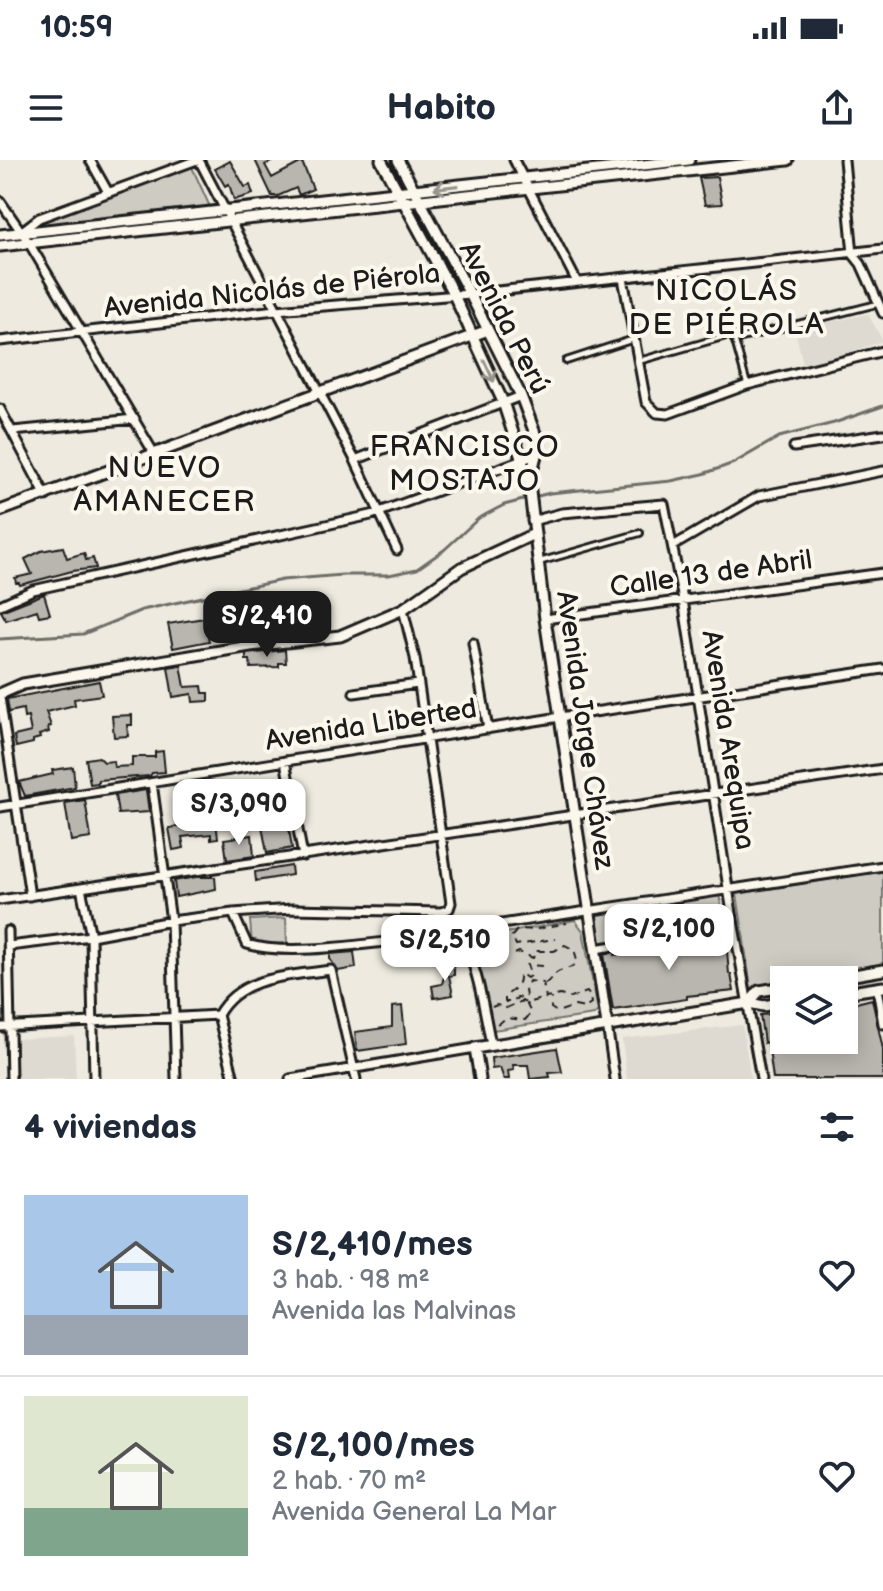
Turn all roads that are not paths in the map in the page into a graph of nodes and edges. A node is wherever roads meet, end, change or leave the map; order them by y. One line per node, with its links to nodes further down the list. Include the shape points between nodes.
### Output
1 (90, 160): 16 (street)
2 (198, 160): 16 (street); 20 (street)
3 (381, 160): 18 (street, Avenida Perú)
4 (398, 160): 17 (street, Avenida Perú)
5 (514, 160): 13 (street)
6 (689, 160): 9 (street)
7 (788, 160): 10 (street)
8 (844, 160): 26 (street)
9 (633, 163): 11 (street); 12 (street)
10 (725, 164): 12 (street)
11 (601, 170): 13 (street); 14 (street)
12 (641, 177): 14 (street)
13 (523, 178): 15 (street); 17 (street, one-way to 17)
14 (603, 181): 15 (street)
15 (529, 189): 17 (street); 28 (street)
16 (108, 192): 21 (street, via 39,218)
17 (416, 196): 18 (street); 29 (street, Avenida Perú)
18 (400, 197): 20 (street); 30 (street, Avenida Perú)
19 (0, 201): 21 (street)
20 (228, 215): 21 (street); 23 (street); 32 (street)
21 (20, 233): 22 (street); 23 (street)
22 (0, 235)
23 (29, 243): 24 (street); 35 (street)
24 (0, 246)
25 (883, 249): 26 (street, Avenida Nicolás de Piérola)
26 (853, 254): 27 (street, Avenida Nicolás de Piérola); 31 (street)
27 (623, 278): 28 (street, Avenida Nicolás de Piérola); 37 (street)
28 (577, 282): 29 (street, Avenida Nicolás de Piérola)
29 (470, 294): 30 (street, Avenida Nicolás de Piérola); 34 (street, Avenida Perú)
30 (454, 295): 32 (street, Avenida Nicolás de Piérola); 36 (street, Avenida Perú)
31 (877, 304): 33 (street); 38 (lane)
32 (276, 310): 35 (street, Avenida Nicolás de Piérola); 44 (street)
33 (883, 313)
34 (488, 330): 36 (street); 45 (street, Avenida Perú)
35 (83, 333): 39 (street, Avenida Nicolás de Piérola); 48 (street)
36 (473, 336): 44 (street); 46 (street, Avenida Perú, one-way to 46)
37 (634, 339): 41 (lane); 42 (street)
38 (734, 340): 42 (lane, via 733,334); 43 (lane)
39 (0, 341)
40 (883, 351): 43 (street)
41 (566, 361)
42 (639, 361): 43 (street, via 646,402 657,413 668,414)
43 (747, 385)
44 (320, 393): 52 (street); 55 (street)
45 (521, 396): 46 (street); 53 (street, Avenida Perú, via 539,444)
46 (503, 402): 54 (street, Avenida Perú); 55 (street)
47 (0, 409): 49 (street)
48 (135, 419): 49 (street); 52 (street)
49 (13, 431): 58 (street)
50 (883, 434): 51 (street)
51 (794, 447)
52 (155, 455): 58 (street)
53 (536, 455): 54 (street); 57 (street, Avenida Perú)
54 (522, 458): 57 (street, Avenida Perú); 60 (street)
55 (355, 460): 60 (street)
56 (883, 471): 64 (street, via 759,496)
57 (530, 486): 61 (street, Avenida Jorge Chávez)
58 (46, 496): 59 (street)
59 (0, 511)
60 (380, 511): 65 (street); 69 (street, via 33,590)
61 (532, 518): 63 (street, Avenida Jorge Chávez); 64 (street, Avenida Arequipa, via 664,504)
62 (640, 533): 66 (lane)
63 (534, 534): 66 (street, Avenida Jorge Chávez); 70 (street, via 461,568)
64 (673, 546): 68 (street, Avenida Arequipa)
65 (397, 550)
66 (539, 562): 71 (street, Avenida Jorge Chávez)
67 (883, 573): 68 (street, Calle 13 de Abril)
68 (683, 600): 71 (street, Calle 13 de Abril); 77 (street, Avenida Arequipa)
69 (0, 605)
70 (403, 609): 74 (street); 76 (street, via 340,636 23,684)
71 (545, 619): 78 (street, Avenida Jorge Chávez)
72 (473, 643): 79 (street)
73 (883, 669): 77 (street, Avenida Liberted)
74 (418, 684): 75 (street); 80 (street)
75 (354, 693)
76 (0, 696): 85 (street)
77 (699, 699): 78 (street, Avenida Liberted); 84 (street, Avenida Arequipa)
78 (560, 717): 79 (street, Avenida Liberted); 87 (street, Avenida Jorge Chávez)
79 (488, 729): 80 (street, Avenida Liberted)
80 (426, 740): 81 (street, Avenida Liberted); 88 (street)
81 (285, 761): 83 (street, Avenida Liberted); 89 (street)
82 (883, 769): 84 (street)
83 (152, 783): 85 (street, Avenida Liberted); 91 (street)
84 (715, 794): 87 (street); 93 (street, Avenida Arequipa)
85 (15, 805): 86 (street, Avenida Liberted); 94 (street)
86 (0, 807)
87 (574, 815): 88 (street); 96 (street, Avenida Jorge Chávez)
88 (440, 836): 89 (street); 97 (street, via 451,903 441,912)
89 (303, 856): 91 (street)
90 (883, 866): 93 (street)
91 (166, 876): 92 (street); 98 (street)
92 (81, 888): 94 (street); 102 (street)
93 (730, 890): 96 (street); 100 (street, Avenida Arequipa)
94 (30, 896): 95 (street)
95 (0, 900)
96 (584, 911): 99 (street); 104 (street, Avenida Jorge Chávez)
97 (233, 913): 98 (street); 119 (street, via 247,944 260,948 453,937 464,943)
98 (171, 921): 102 (street); 113 (street)
99 (495, 925)
100 (734, 926): 104 (street); 110 (street, Avenida Arequipa)
101 (8, 931): 103 (street)
102 (91, 936): 103 (street); 114 (street)
103 (9, 946): 118 (street)
104 (595, 949): 116 (street, Avenida Jorge Chávez)
105 (883, 970): 106 (street)
106 (858, 974)
107 (880, 987): 109 (street); 115 (street)
108 (770, 989): 110 (street, via 759,991)
109 (858, 991)
110 (749, 1003): 111 (street); 116 (street); 130 (street, Avenida Arequipa)
111 (770, 1005)
112 (218, 1015): 113 (street); 121 (street, via 245,987 331,970); 125 (street)
113 (175, 1017): 114 (street); 124 (street)
114 (92, 1021): 118 (street); 123 (street)
115 (883, 1024)
116 (607, 1025): 119 (street); 129 (street, Avenida Jorge Chávez)
117 (0, 1027): 118 (street)
118 (11, 1027): 122 (street)
119 (491, 1044): 120 (street)
120 (475, 1048): 121 (street); 128 (street)
121 (355, 1068): 126 (street); 127 (street)
122 (11, 1079)
123 (94, 1079)
124 (176, 1079)
125 (234, 1079)
126 (290, 1079)
127 (356, 1079)
128 (480, 1079)
129 (615, 1079)
130 (761, 1079)

